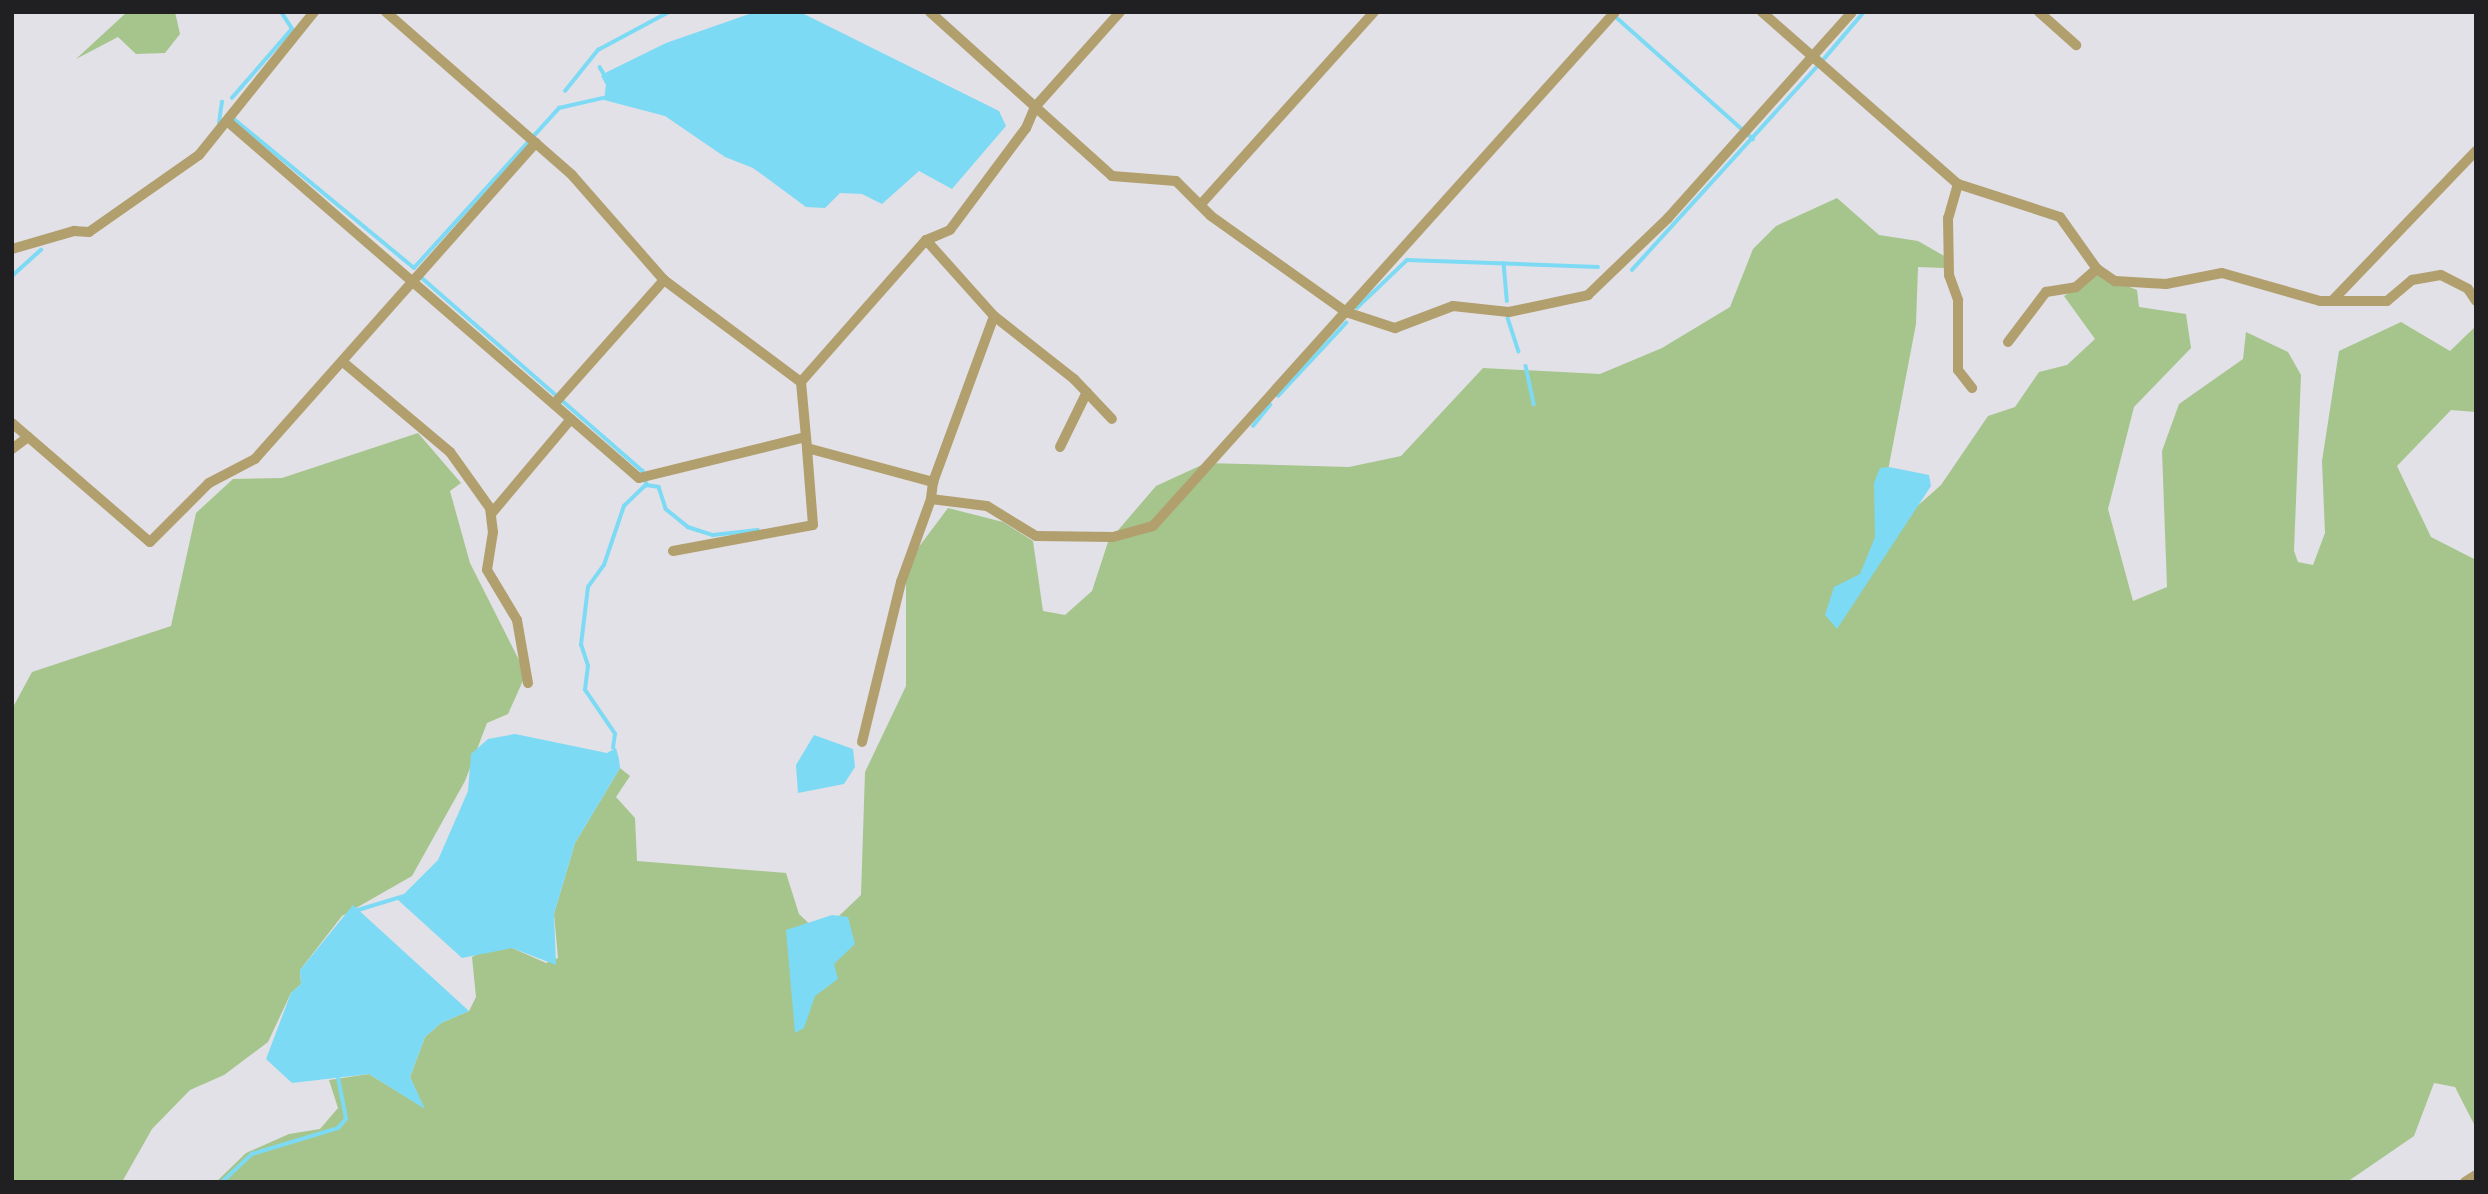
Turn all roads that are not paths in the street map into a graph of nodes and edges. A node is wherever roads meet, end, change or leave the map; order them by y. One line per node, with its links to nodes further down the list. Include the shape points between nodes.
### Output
1 (314, 12): 13 (street)
2 (386, 12): 14 (street)
3 (930, 12): 12 (street)
4 (1120, 12): 12 (street)
5 (1374, 12): 17 (street)
6 (1615, 12): 25 (street)
7 (1762, 12): 11 (street)
8 (1852, 12): 11 (street)
9 (2039, 12): 10 (street)
10 (2076, 45)
11 (1813, 57): 16 (street); 25 (street, via 1668,218 1588,295 1509,312 1453,306 1395,328)
12 (1035, 107): 17 (street, via 1112,176 1176,181); 18 (street, via 950,230)
13 (228, 119): 19 (street, via 199,155 89,232 75,231); 22 (street)
14 (536, 143): 21 (street); 22 (street)
15 (2476, 151): 24 (street)
16 (1958, 184): 20 (street, via 2060,217); 30 (street, via 1948,218 1949,275 1958,300 1958,370)
17 (1202, 203): 25 (street, via 1211,216)
18 (926, 240): 26 (street); 29 (street)
19 (12, 249)
20 (2097, 269): 24 (street, via 2137,286 2234,275); 27 (street, via 2076,287 2046,292)
21 (664, 280): 29 (street); 32 (street)
22 (415, 282): 28 (street); 32 (street)
23 (2476, 301): 24 (street, via 2455,280 2425,275 2387,301)
24 (2332, 302)
25 (1346, 312): 41 (street, via 1153,526 1113,537 1064,540 1036,536 987,506)
26 (994, 316): 31 (street); 40 (street)
27 (2008, 342)
28 (343, 362): 36 (street, via 256,459 209,483 150,542); 42 (street, via 450,453)
29 (801, 382): 37 (street)
30 (1972, 388)
31 (1087, 393): 34 (street); 38 (street)
32 (554, 404): 33 (street)
33 (571, 419): 37 (street, via 639,478); 42 (street)
34 (1112, 419)
35 (12, 423): 36 (street)
36 (28, 437): 39 (street)
37 (806, 442): 40 (street); 43 (street, via 813,525)
38 (1060, 447)
39 (12, 449)
40 (933, 482): 41 (street)
41 (931, 499): 45 (street, via 901,582)
42 (491, 514): 44 (street, via 487,570 517,620)
43 (673, 551)
44 (528, 683)
45 (862, 742)
46 (2476, 1175): 47 (street)
47 (2465, 1182)

